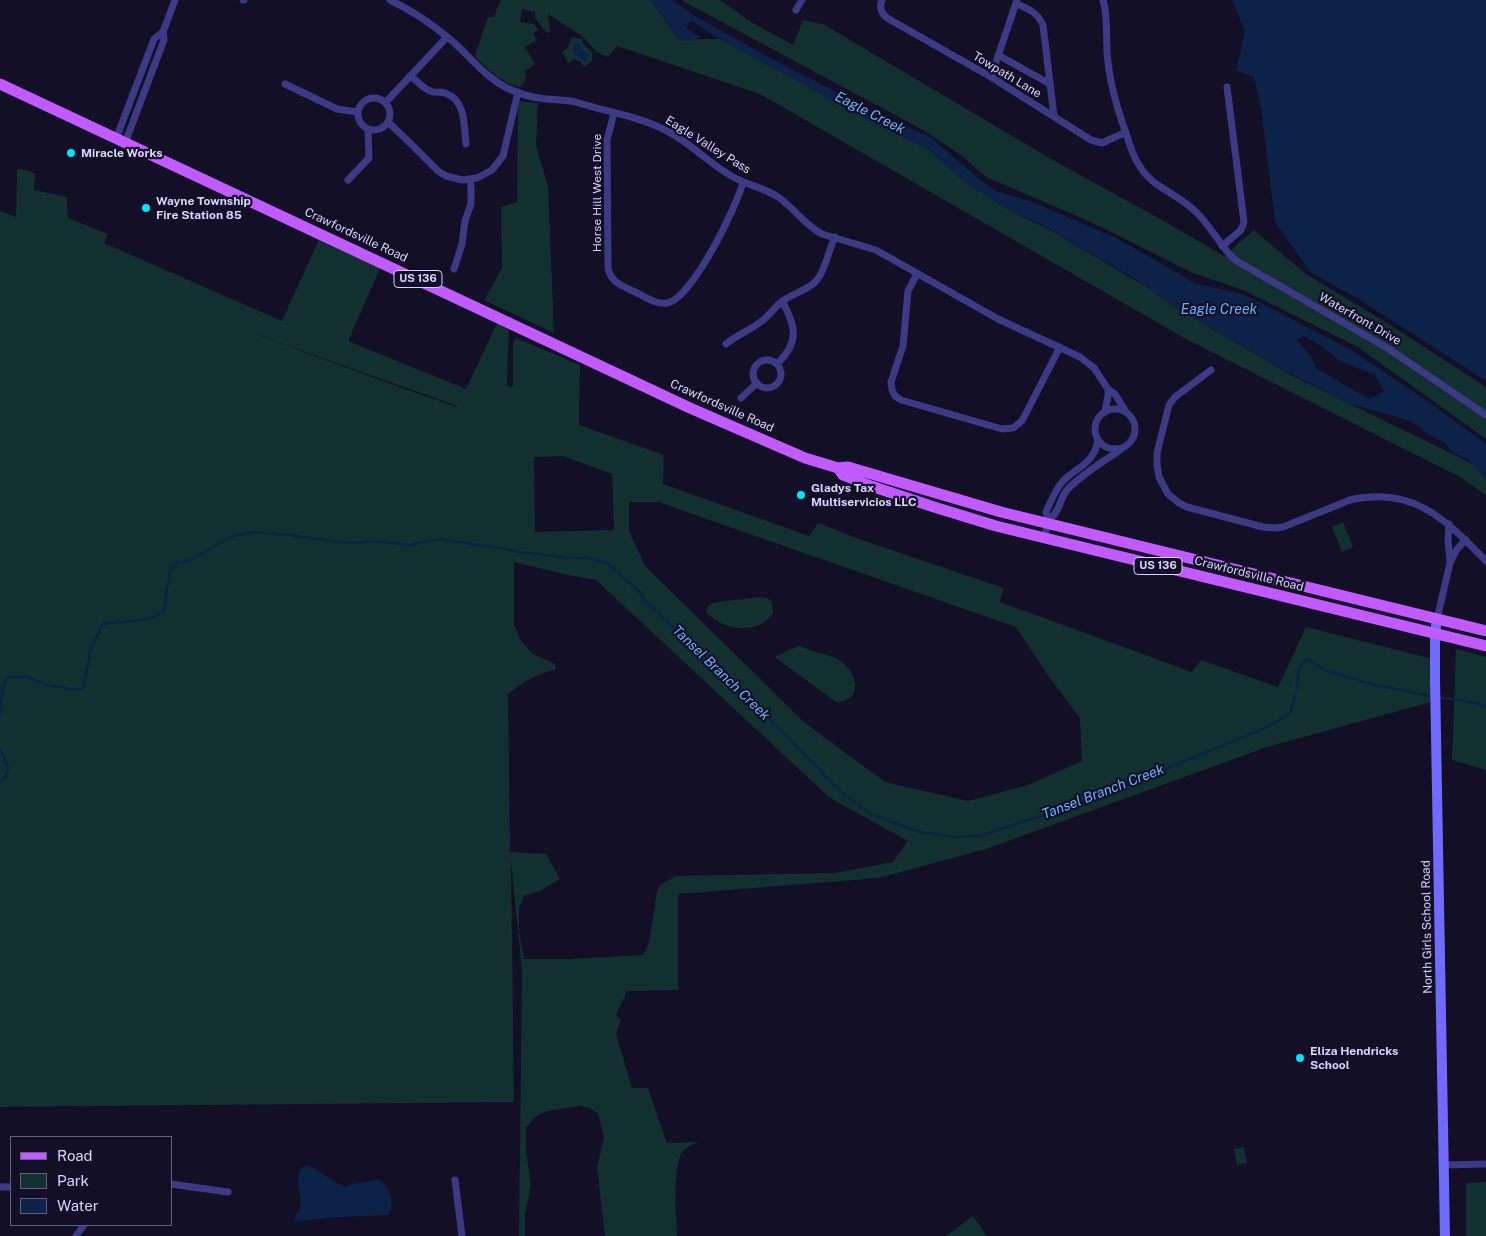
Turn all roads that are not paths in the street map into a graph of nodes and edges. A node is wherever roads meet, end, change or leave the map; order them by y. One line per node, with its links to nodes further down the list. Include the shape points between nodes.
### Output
1 (175, 0): 24 (street, via 163,32 164,40)
2 (390, 0): 8 (street, Eagle Valley Pass, via 419,15)
3 (802, 0): 7 (street)
4 (882, 0): 11 (street, Towpath Lane, via 881,10 887,18)
5 (1103, 0): 23 (street, Waterfront Drive, via 1110,75)
6 (1017, 2): 9 (street); 14 (street, via 1040,17)
7 (796, 10)
8 (448, 38): 10 (street); 16 (street, Eagle Valley Pass, via 498,84)
9 (998, 55): 11 (street); 14 (street)
10 (411, 76): 17 (street); 25 (street, via 427,90 447,94 459,104)
11 (991, 77): 20 (street, Towpath Lane)
12 (0, 84): 24 (main road, Crawfordsville Road / US 136)
13 (285, 84): 18 (street, via 337,109)
14 (1050, 84): 20 (street)
15 (1227, 88): 30 (street, via 1244,222 1243,228)
16 (518, 92): 19 (street, Eagle Valley Pass); 27 (street, via 503,156 490,172)
17 (385, 103): 18 (street, via 369,99); 21 (street, via 390,112)
18 (358, 112): 22 (street, via 360,122)
19 (614, 112): 28 (street, Eagle Valley Pass, via 648,122 677,136); 28 (street, Horse Hill West Drive, via 607,140 608,268 620,285 658,302 677,299 717,242)
20 (1054, 116): 23 (street, Towpath Lane, via 1096,142 1102,143)
21 (388, 122): 22 (street, via 379,129); 27 (street, via 438,171 454,179)
22 (368, 129): 26 (street, via 370,158)
23 (1126, 132): 30 (street, Waterfront Drive, via 1134,158 1146,175 1195,211)
24 (120, 141): 46 (main road, Crawfordsville Road / US 136, via 690,408 798,455)
25 (466, 144)
26 (348, 180)
27 (470, 180): 31 (street, via 471,204)
28 (743, 182): 29 (street, Eagle Valley Pass, via 766,190 809,226)
29 (835, 237): 32 (street, Eagle Valley Pass, via 876,250); 33 (street, via 819,278 811,286)
30 (1222, 246): 43 (street, Waterfront Drive, via 1235,260 1390,349)
31 (454, 269)
32 (917, 274): 35 (street, Eagle Valley Pass, via 1005,324); 35 (street, via 908,291 904,346 891,379 895,396 903,401 1009,430 1022,421)
33 (782, 301): 34 (street, via 763,320); 36 (street, via 791,317 794,334 788,351)
34 (726, 344)
35 (1060, 347): 39 (street, Eagle Valley Pass, via 1089,363)
36 (777, 364): 38 (street, via 767,360 757,364 753,373); 38 (street, via 781,373 778,383 769,388)
37 (1211, 370): 48 (street, via 1172,400 1158,446 1159,477 1168,494 1179,503 1192,509 1275,528 1350,500 1386,497 1415,502)
38 (757, 383): 40 (street)
39 (1108, 389): 41 (street); 42 (street, Eagle Valley Pass)
40 (741, 398)
41 (1105, 412): 42 (street, via 1114,409); 44 (street, via 1096,423)
42 (1127, 413): 45 (street, Eagle Valley Pass, via 1133,420 1135,431)
43 (1486, 414)
44 (1098, 440): 45 (street, via 1109,448); 47 (street, via 1089,461 1057,490 1046,512)
45 (1125, 446): 47 (street, via 1071,485)
46 (838, 468): 47 (main road, Crawfordsville Road / US 136, via 848,467 974,505); 49 (main road, Crawfordsville Road / US 136, via 843,475 894,494)
47 (1049, 522): 49 (street); 53 (main road, Crawfordsville Road / US 136)
48 (1449, 524): 50 (street); 52 (street)
49 (1044, 538): 55 (main road, Crawfordsville Road / US 136)
50 (1466, 540): 51 (street); 52 (street)
51 (1486, 561)
52 (1450, 563): 53 (street)
53 (1437, 619): 54 (main road, Crawfordsville Road / US 136); 55 (main road, North Girls School Road)
54 (1486, 631)
55 (1435, 633): 56 (main road, Crawfordsville Road / US 136); 58 (main road, North Girls School Road)
56 (1486, 646)
57 (1486, 1164): 58 (street)
58 (1444, 1165): 63 (main road, North Girls School Road)
59 (455, 1180): 62 (street)
60 (172, 1184): 61 (street)
61 (228, 1192)
62 (462, 1236)
63 (1446, 1236)

